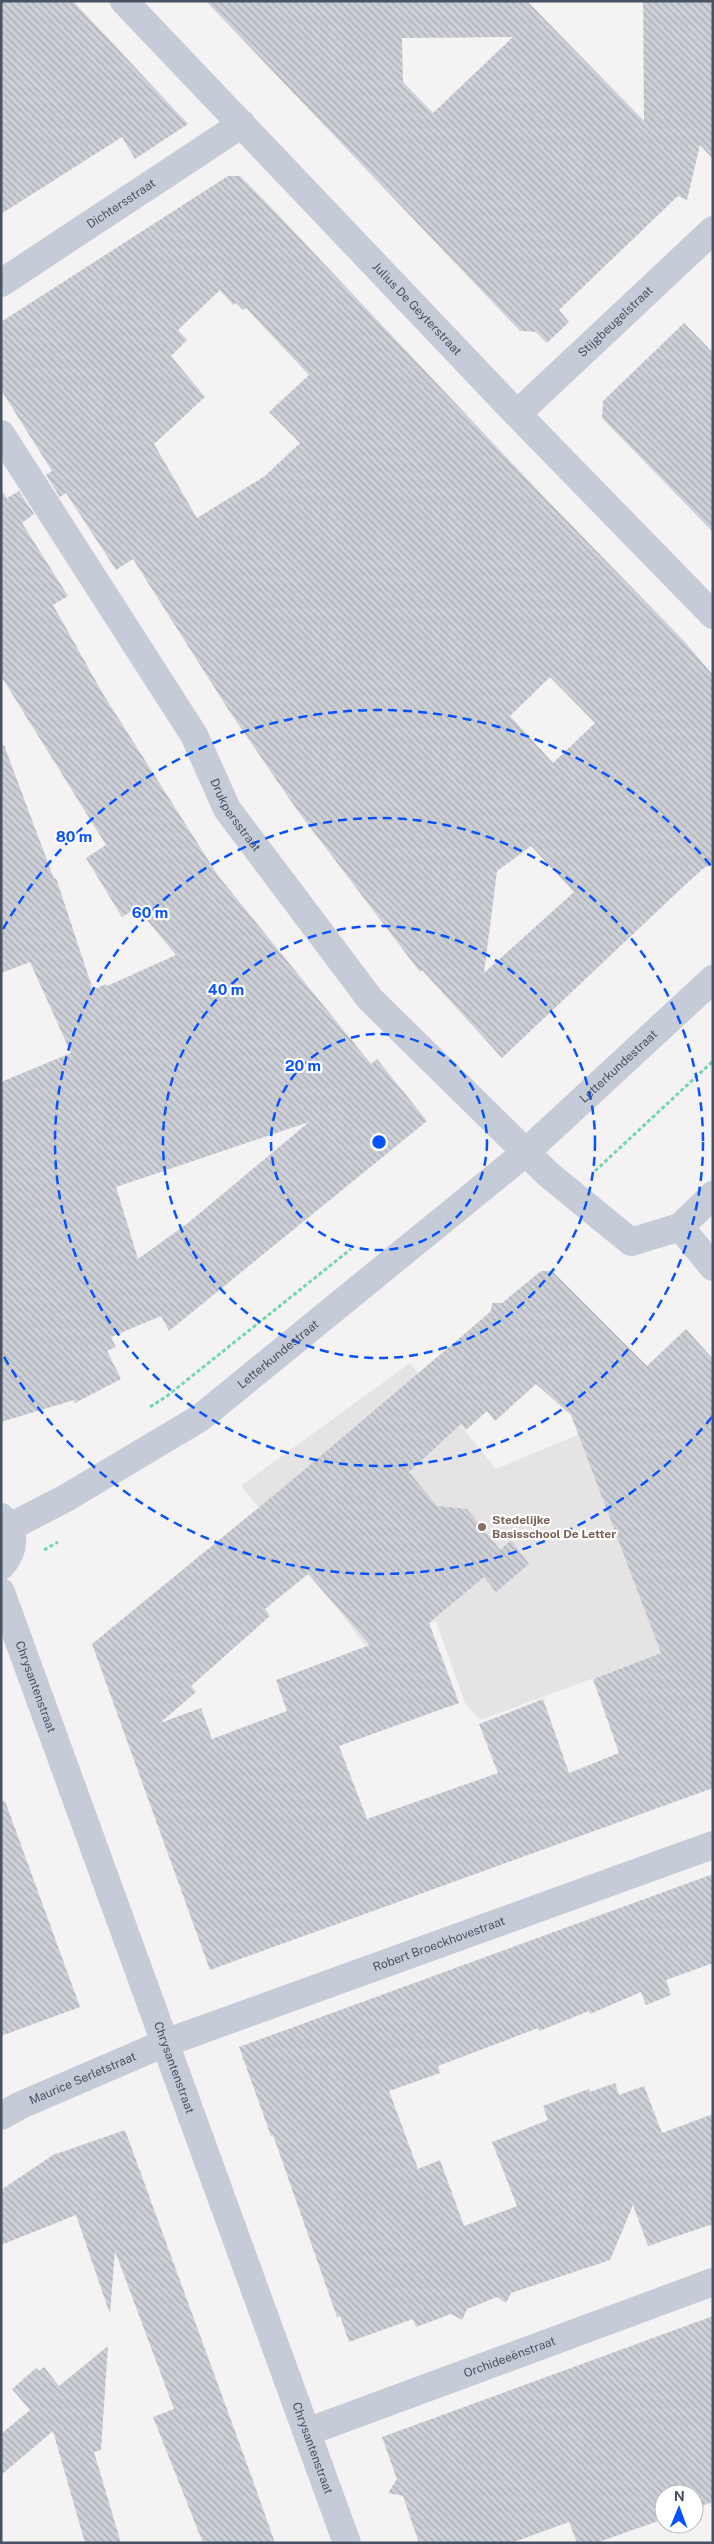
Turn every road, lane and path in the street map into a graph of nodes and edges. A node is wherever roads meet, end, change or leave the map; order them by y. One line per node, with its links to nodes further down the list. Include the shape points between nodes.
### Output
1 (124, 1): 2 (street, Julius De Geyterstraat)
2 (242, 124): 4 (street, Dichtersstraat); 5 (street, Julius De Geyterstraat)
3 (713, 230): 5 (street, Stijgbeugelstraat)
4 (1, 283)
5 (517, 414): 7 (street, Julius De Geyterstraat)
6 (1, 434): 9 (street, Drukpersstraat, via 194,735 227,809 370,999)
7 (713, 615)
8 (713, 979): 9 (street, Letterkundestraat)
9 (525, 1153): 11 (street, via 630,1242); 15 (street, Letterkundestraat, via 200,1418 66,1498)
10 (713, 1195): 11 (street)
11 (680, 1227): 13 (street)
12 (358, 1244): 14 (path, via 167,1396)
13 (713, 1267)
14 (142, 1412)
15 (6, 1522): 16 (street, Letterkundestraat, via 13,1538 12,1549)
16 (1, 1566)
17 (1, 1592): 19 (street, Chrysantenstraat)
18 (713, 1845): 19 (street, Robert Broeckhovestraat)
19 (165, 2043): 20 (street, Maurice Serletstraat); 22 (street, Chrysantenstraat)
20 (1, 2116)
21 (713, 2282): 22 (street, Orchideeënstraat)
22 (307, 2432): 23 (street, Chrysantenstraat)
23 (347, 2543)

